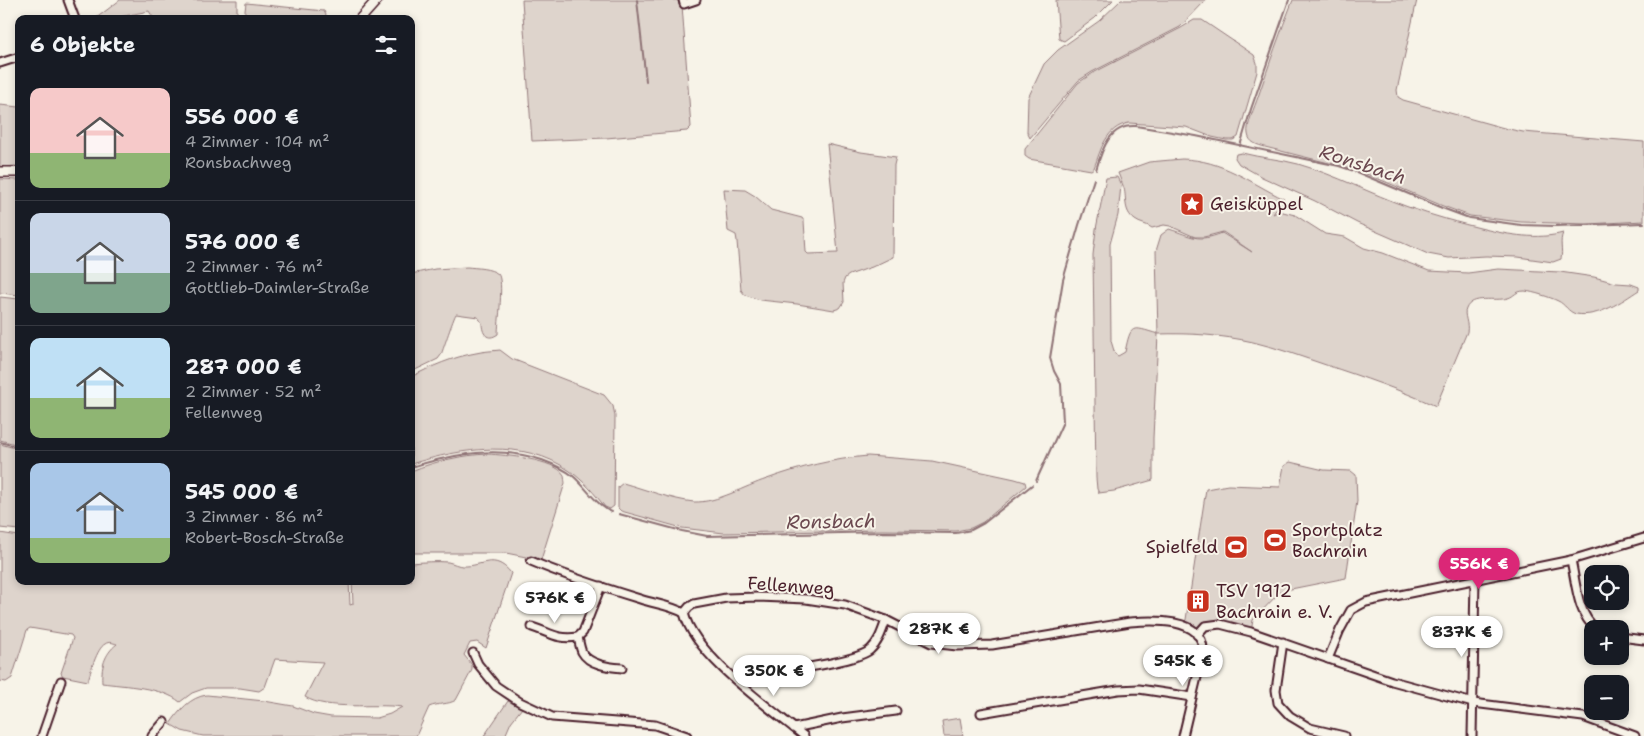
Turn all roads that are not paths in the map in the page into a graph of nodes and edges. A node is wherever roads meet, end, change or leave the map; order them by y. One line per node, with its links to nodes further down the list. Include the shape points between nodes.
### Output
1 (68, 0): 5 (street)
2 (377, 0): 6 (street)
3 (684, 0): 4 (street, via 684,4)
4 (696, 0)
5 (74, 15)
6 (364, 15)
7 (15, 58): 8 (street)
8 (0, 63)
9 (0, 172): 10 (street)
10 (15, 172)
11 (1644, 538): 12 (street)
12 (1571, 560): 14 (street); 18 (street)
13 (531, 561): 15 (street)
14 (1475, 579): 26 (street, via 1366,602 1351,610); 31 (street)
15 (601, 586): 16 (street); 21 (street, via 583,632)
16 (684, 612): 17 (street, Fellenweg, via 694,604 758,597 845,605); 28 (street, via 700,643)
17 (886, 620): 20 (street, Fellenweg, via 931,642 957,646 992,645 1150,620 1169,621); 28 (street, via 880,638 869,651 853,658)
18 (1587, 620)
19 (532, 627): 21 (street, via 560,638)
20 (1198, 635): 24 (street, via 1204,626 1220,624); 30 (street, via 1203,650)
21 (578, 637): 27 (street, via 582,653 590,660)
22 (1629, 638): 23 (street)
23 (1644, 640)
24 (1283, 642): 26 (street); 42 (street, via 1276,690 1278,703 1290,716 1310,728)
25 (473, 653): 36 (street, via 496,686 552,717 655,725)
26 (1328, 659): 31 (street)
27 (622, 668)
28 (735, 678): 35 (street)
29 (61, 682): 37 (street)
30 (1192, 697): 33 (street, via 1139,689 1118,690); 41 (street)
31 (1473, 703): 43 (street); 44 (street, via 1583,718)
32 (896, 711): 35 (street)
33 (981, 713)
34 (164, 722): 38 (street)
35 (794, 728): 40 (street)
36 (675, 734): 39 (street)
37 (42, 736)
38 (152, 736)
39 (688, 736)
40 (804, 736)
41 (1183, 736)
42 (1344, 736)
43 (1472, 736)
44 (1635, 736)

